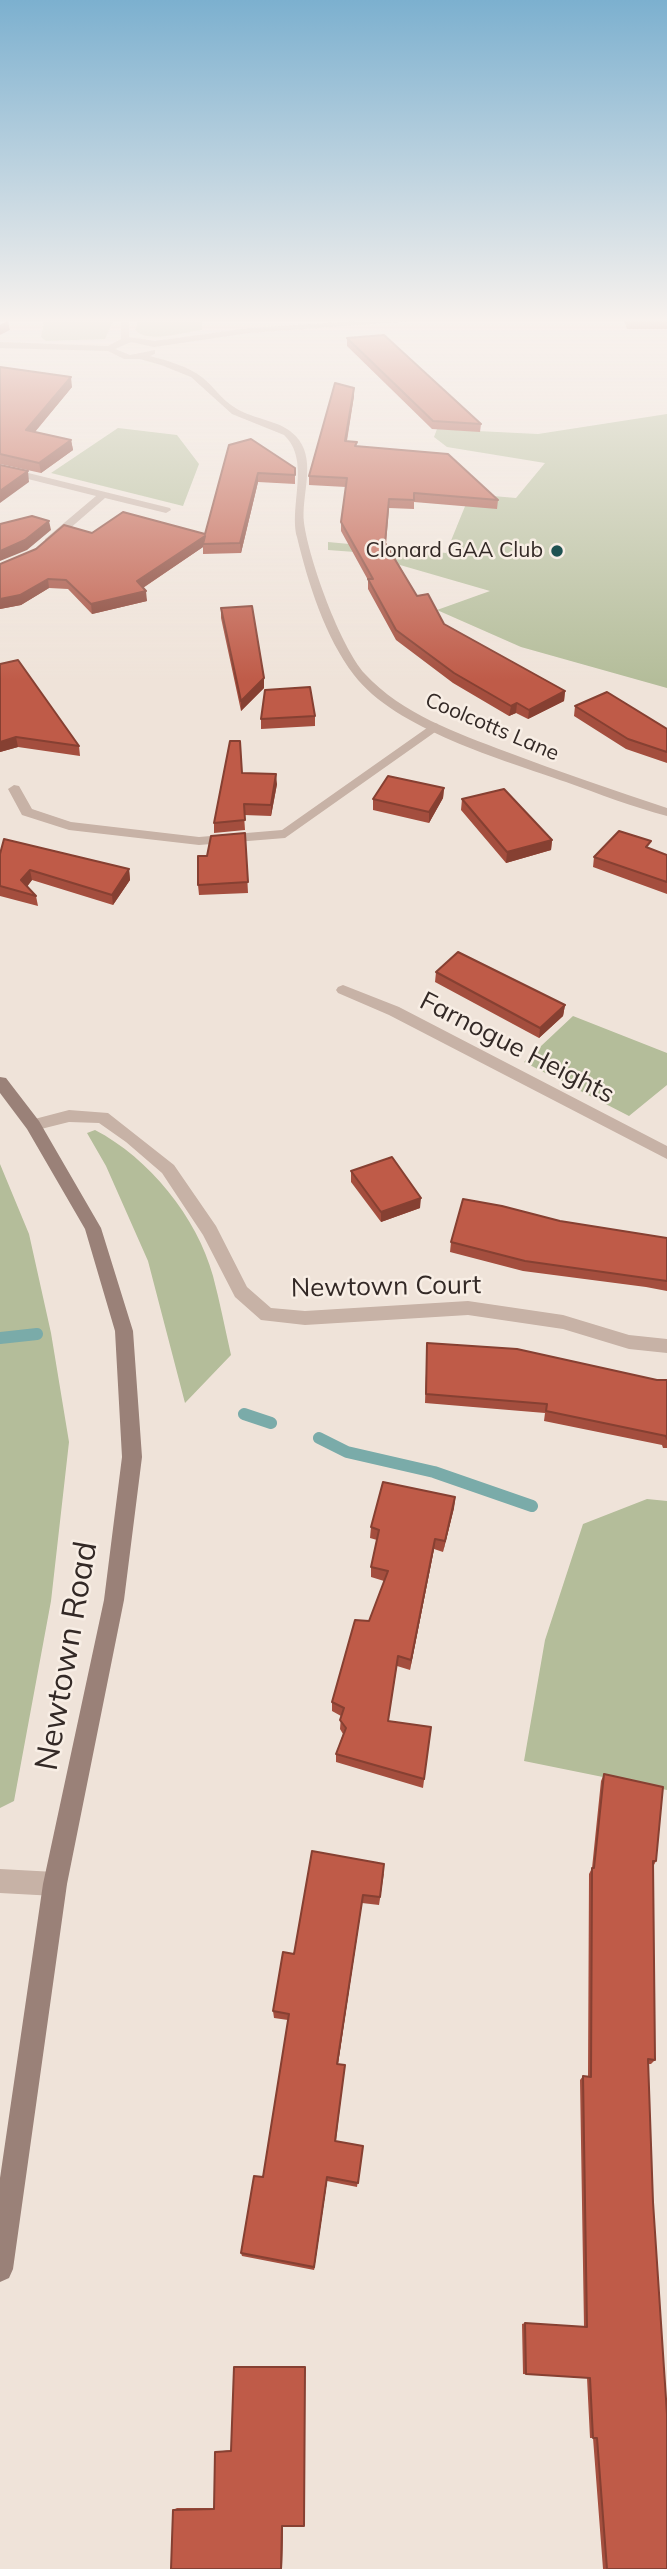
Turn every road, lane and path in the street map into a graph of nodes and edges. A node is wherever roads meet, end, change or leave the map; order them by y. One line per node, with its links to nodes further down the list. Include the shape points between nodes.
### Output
1 (296, 441): 6 (street, Coolcotts Lane, via 302,463 299,523 306,553 348,654 356,670 388,699)
2 (0, 469): 3 (street)
3 (103, 495): 4 (street); 5 (street)
4 (166, 510)
5 (42, 546)
6 (434, 727): 7 (street, via 285,834 199,841 68,826 27,812); 8 (street, Coolcotts Lane, via 558,776)
7 (14, 789)
8 (667, 812)
9 (343, 990): 12 (street, Farnogue Heights, via 394,1011)
10 (0, 1082): 11 (main road, Newtown Road)
11 (33, 1125): 13 (street, Newtown Court, via 69,1116 102,1117 132,1138 169,1169 210,1231 242,1292 267,1315 305,1318 468,1308 563,1322 629,1342); 15 (main road, Newtown Road, via 93,1228 124,1331 132,1457 114,1600)
12 (667, 1153)
13 (667, 1346)
14 (0, 1881): 15 (street)
15 (55, 1884): 16 (main road, Newtown Road)
16 (0, 2269)

